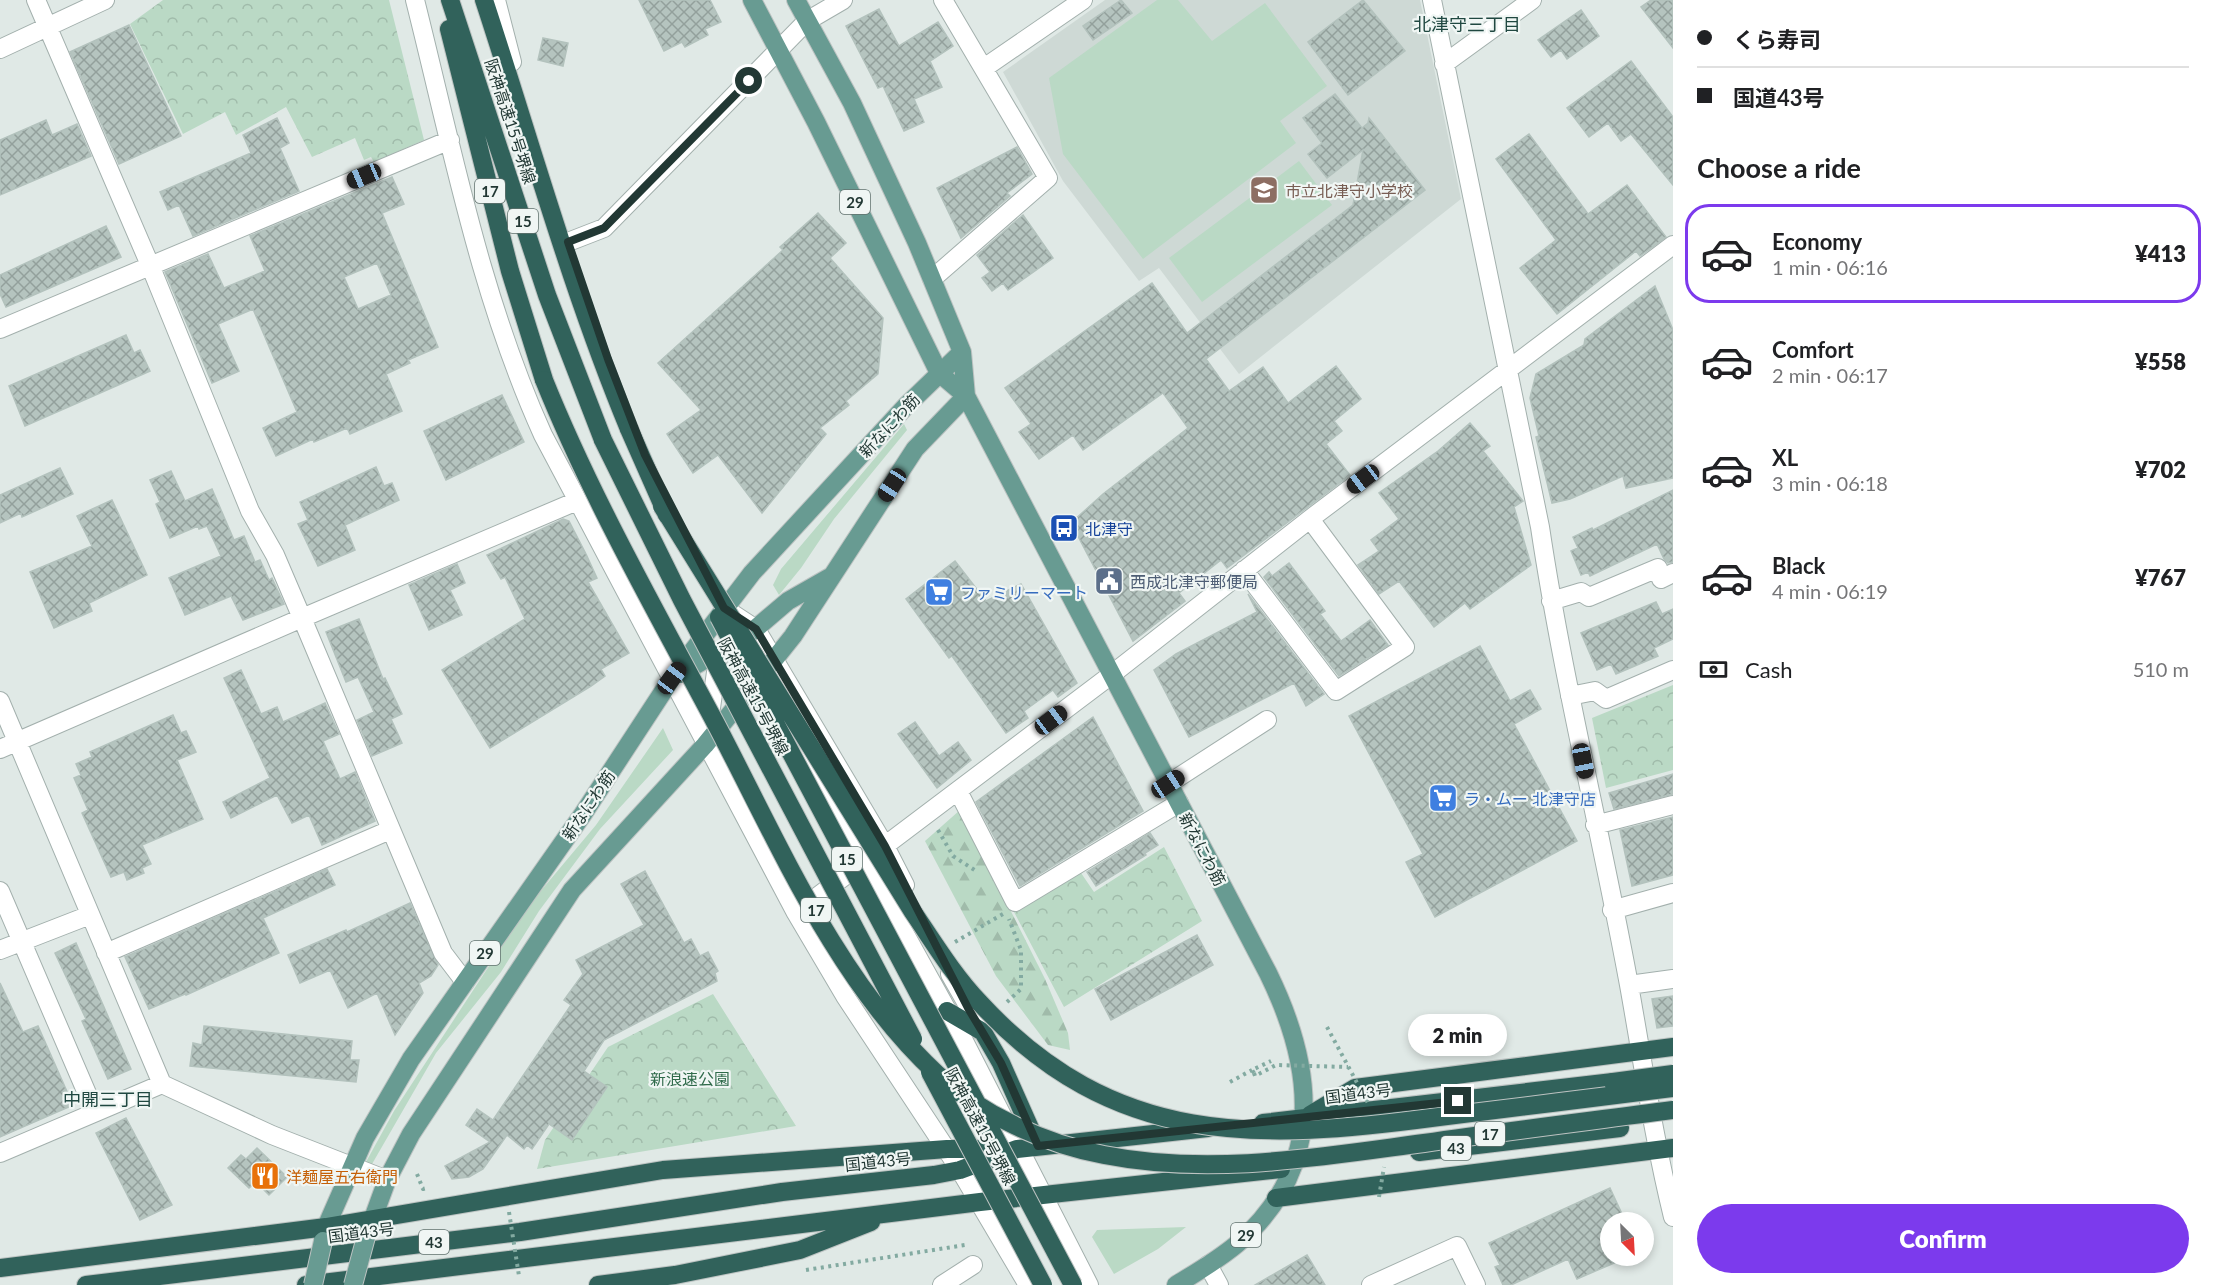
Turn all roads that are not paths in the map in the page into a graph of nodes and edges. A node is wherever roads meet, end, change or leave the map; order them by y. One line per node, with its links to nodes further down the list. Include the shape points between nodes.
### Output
1 (36, 0): 16 (street)
2 (105, 0): 16 (street)
3 (415, 0): 21 (street)
4 (440, 0): 79 (highway, 17, bridge, via 524,320 564,429 606,516 826,929 877,1008 939,1076 976,1104 1016,1126 1059,1142 1102,1155 1197,1165 1307,1158)
5 (450, 0): 110 (highway, 阪神高速15号堺線 / 15, bridge, via 547,295 603,440 676,590)
6 (484, 0): 32 (highway, 阪神高速15号堺線 / 15, bridge, via 596,347)
7 (496, 0): 22 (street, via 527,123)
8 (752, 0): 18 (main road, 新なにわ筋 / 29)
9 (796, 0): 15 (main road, 新なにわ筋 / 29)
10 (843, 0): 15 (street)
11 (943, 0): 20 (street)
12 (1083, 0): 20 (street)
13 (1432, 0): 19 (street)
14 (1532, 0): 19 (street)
15 (807, 21): 18 (street); 25 (main road, 新なにわ筋 / 29, via 852,103)
16 (47, 28): 17 (street); 24 (street)
17 (0, 48)
18 (778, 51): 22 (street, via 604,228); 29 (main road, 新なにわ筋 / 29)
19 (1444, 64): 28 (street)
20 (984, 68): 25 (street, via 1048,178)
21 (450, 140): 24 (street); 31 (street, via 498,324 519,382)
22 (568, 242): 38 (street, via 645,455)
23 (1673, 245): 28 (street)
24 (150, 265): 26 (street); 39 (street, via 250,511 275,555)
25 (932, 279): 27 (main road, 新なにわ筋 / 29)
26 (0, 329)
27 (962, 352): 29 (main road, 新なにわ筋 / 29); 30 (main road, 新なにわ筋 / 29)
28 (1506, 371): 33 (street); 37 (street, via 1540,526)
29 (939, 373): 30 (main road, 新なにわ筋 / 29); 38 (main road, 新なにわ筋 / 29)
30 (966, 396): 36 (main road, 29, via 915,449); 44 (main road, 新なにわ筋 / 29)
31 (577, 501): 39 (street); 46 (street)
32 (662, 506): 78 (highway, 17, bridge, via 948,963 979,1003 1014,1037 1096,1093 1140,1113 1184,1124 1265,1132 1314,1132); 111 (highway, 阪神高速15号堺線 / 15, bridge)
33 (1310, 519): 34 (street); 34 (street, via 1405,647 1336,691)
34 (1244, 570): 44 (street)
35 (1673, 573): 37 (street, via 1661,579 1658,568 1588,597 1581,591)
36 (834, 574): 40 (main road, via 788,601); 42 (main road, 29)
37 (1551, 602): 47 (street)
38 (724, 608): 40 (street); 41 (street); 46 (main road, 新なにわ筋 / 29)
39 (302, 618): 50 (street); 58 (street)
40 (748, 634): 41 (main road); 42 (street); 45 (street)
41 (718, 652): 46 (main road); 51 (street)
42 (774, 659): 45 (main road, 29); 59 (street)
43 (1673, 670): 47 (street, via 1606,699 1595,691)
44 (1111, 675): 53 (main road, 新なにわ筋 / 29); 54 (street)
45 (761, 676): 51 (main road, 29); 60 (street)
46 (672, 678): 51 (street); 70 (main road, 新なにわ筋 / 29)
47 (1570, 696): 57 (street)
48 (0, 701): 50 (street)
49 (1267, 720): 53 (street)
50 (17, 742): 52 (street); 65 (street)
51 (705, 745): 64 (street); 91 (main road, 29, via 572,890 418,1124)
52 (0, 749)
53 (1168, 784): 55 (main road, 新なにわ筋 / 29)
54 (958, 791): 55 (street, via 1015,902); 59 (street)
55 (1179, 804): 81 (main road, 新なにわ筋 / 29, via 1289,1020 1300,1062)
56 (1673, 805): 57 (street)
57 (1595, 825): 63 (street)
58 (390, 830): 68 (street); 70 (street, via 443,953)
59 (885, 846): 60 (street); 73 (street)
60 (866, 860): 64 (street); 72 (street)
61 (0, 891): 66 (street)
62 (1673, 893): 63 (street)
63 (1612, 910): 71 (street)
64 (796, 913): 84 (street, via 845,996)
65 (90, 915): 66 (street); 68 (street)
66 (22, 941): 67 (street); 80 (street)
67 (0, 950)
68 (106, 953): 77 (street)
69 (1673, 979): 71 (street)
70 (465, 982): 88 (main road, 新なにわ筋 / 29, via 411,1059)
71 (1629, 985): 75 (street)
72 (947, 1011): 73 (highway); 85 (street)
73 (983, 1032): 83 (highway)
74 (1673, 1047): 75 (highway)
75 (1639, 1052): 81 (highway, via 1355,1088); 86 (street)
76 (1673, 1074): 81 (highway, 国道43号 / 43, bridge)
77 (162, 1084): 80 (street); 88 (street)
78 (1673, 1088)
79 (1673, 1110)
80 (95, 1112): 87 (street)
81 (1303, 1119): 83 (highway, 国道43号 / 43); 89 (main road, 新なにわ筋 / 29)
82 (1673, 1122): 89 (highway, 43)
83 (1038, 1146): 85 (highway, 国道43号 / 43)
84 (946, 1149): 85 (highway); 90 (street); 97 (highway, via 663,1170)
85 (1017, 1149): 90 (highway, 国道43号 / 43); 92 (street)
86 (1665, 1149): 93 (highway); 96 (street)
87 (0, 1153)
88 (352, 1167): 91 (street); 98 (main road, 新なにわ筋 / 29)
89 (1293, 1168): 92 (highway, 43); 93 (main road, 新なにわ筋 / 29)
90 (960, 1170): 94 (street); 103 (highway, 国道43号 / 43, via 782,1192 520,1232)
91 (387, 1180): 97 (main road, 29)
92 (1042, 1196): 94 (highway, 43); 112 (street)
93 (1276, 1197): 100 (main road, 新なにわ筋 / 29, via 1239,1242)
94 (980, 1202): 95 (highway, 43); 109 (street)
95 (892, 1214): 102 (highway, via 800,1250); 104 (highway, 43)
96 (1673, 1217)
97 (373, 1218): 98 (highway); 106 (main road, 29, bridge)
98 (325, 1234): 101 (highway); 105 (main road, 新なにわ筋 / 29, bridge)
99 (973, 1265): 108 (street)
100 (1208, 1265): 113 (main road, 新なにわ筋 / 29); 114 (street)
101 (0, 1268)
102 (633, 1283): 107 (highway)
103 (86, 1285)
104 (306, 1285)
105 (313, 1285)
106 (353, 1285)
107 (598, 1285)
108 (942, 1285)
109 (1028, 1285)
110 (1043, 1285)
111 (1073, 1285)
112 (1089, 1285)
113 (1176, 1285)
114 (1219, 1285)
115 (1371, 1285): 116 (street, via 1457,1246)
116 (1476, 1285)

